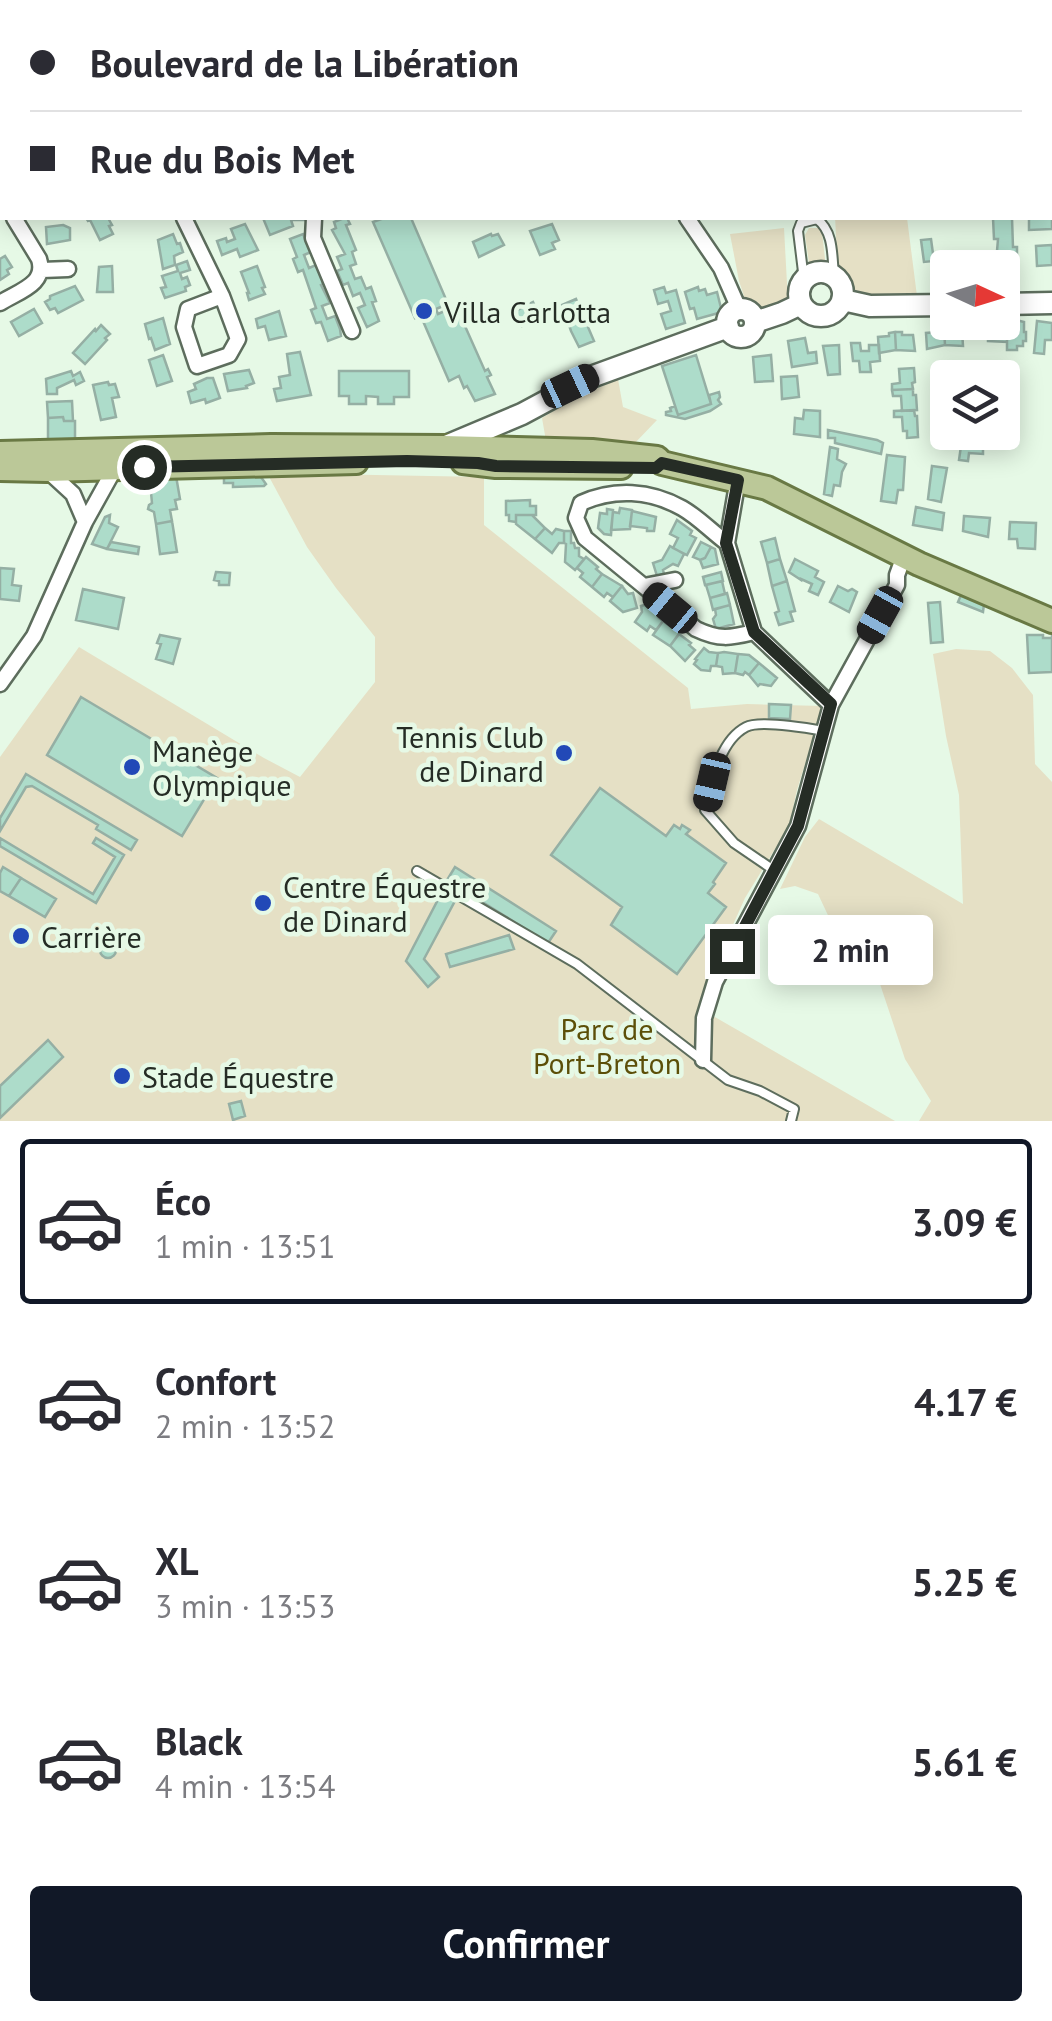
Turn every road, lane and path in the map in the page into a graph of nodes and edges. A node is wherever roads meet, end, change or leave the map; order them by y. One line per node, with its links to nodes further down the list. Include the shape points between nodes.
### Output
1 (15, 220): 8 (street)
2 (185, 220): 11 (street)
3 (314, 220): 19 (street, via 314,238)
4 (688, 220): 18 (street, via 720,268)
5 (806, 220): 10 (lane, via 798,231)
6 (817, 220): 9 (lane, via 829,233)
7 (68, 269): 8 (street)
8 (42, 270): 13 (street)
9 (834, 276): 10 (main road, via 817,272); 12 (main road)
10 (804, 280): 15 (main road)
11 (222, 296): 11 (street, via 238,339 229,355 198,366 184,327 188,308)
12 (843, 300): 15 (main road, via 823,316); 17 (main road)
13 (0, 303)
14 (1052, 303): 16 (main road)
15 (801, 304): 18 (main road)
16 (1020, 304)
17 (930, 305)
18 (741, 319): 20 (main road, via 591,377)
19 (352, 331)
20 (522, 414): 21 (main road); 22 (main road, via 523,436); 24 (main road)
21 (444, 447): 23 (main road); 24 (main road)
22 (544, 450): 24 (main road); 25 (main road, via 627,454)
23 (0, 453)
24 (487, 456): 25 (main road, via 496,466); 26 (main road)
25 (662, 463): 29 (main road)
26 (114, 468): 28 (main road); 30 (street)
27 (0, 469): 28 (main road)
28 (48, 470): 30 (street, via 73,494)
29 (738, 480): 31 (street); 32 (main road)
30 (85, 522): 38 (street)
31 (726, 543): 34 (street, via 683,508 649,494 617,492 581,503 568,518); 36 (street)
32 (911, 560): 35 (main road); 40 (street, via 909,576 897,585)
33 (675, 580): 34 (street)
34 (644, 586): 36 (street, via 714,638)
35 (1052, 621)
36 (754, 632): 40 (street)
37 (2, 654): 38 (street)
38 (16, 662): 39 (street)
39 (0, 684)
40 (831, 704): 41 (street)
41 (824, 732): 43 (street, via 798,826); 43 (lane, via 748,725 730,740 712,782 706,810 734,842)
42 (417, 871): 44 (lane, via 577,964)
43 (775, 871): 44 (street, via 715,982 704,1018)
44 (703, 1060): 45 (lane, via 728,1080 794,1109)
45 (791, 1121)

